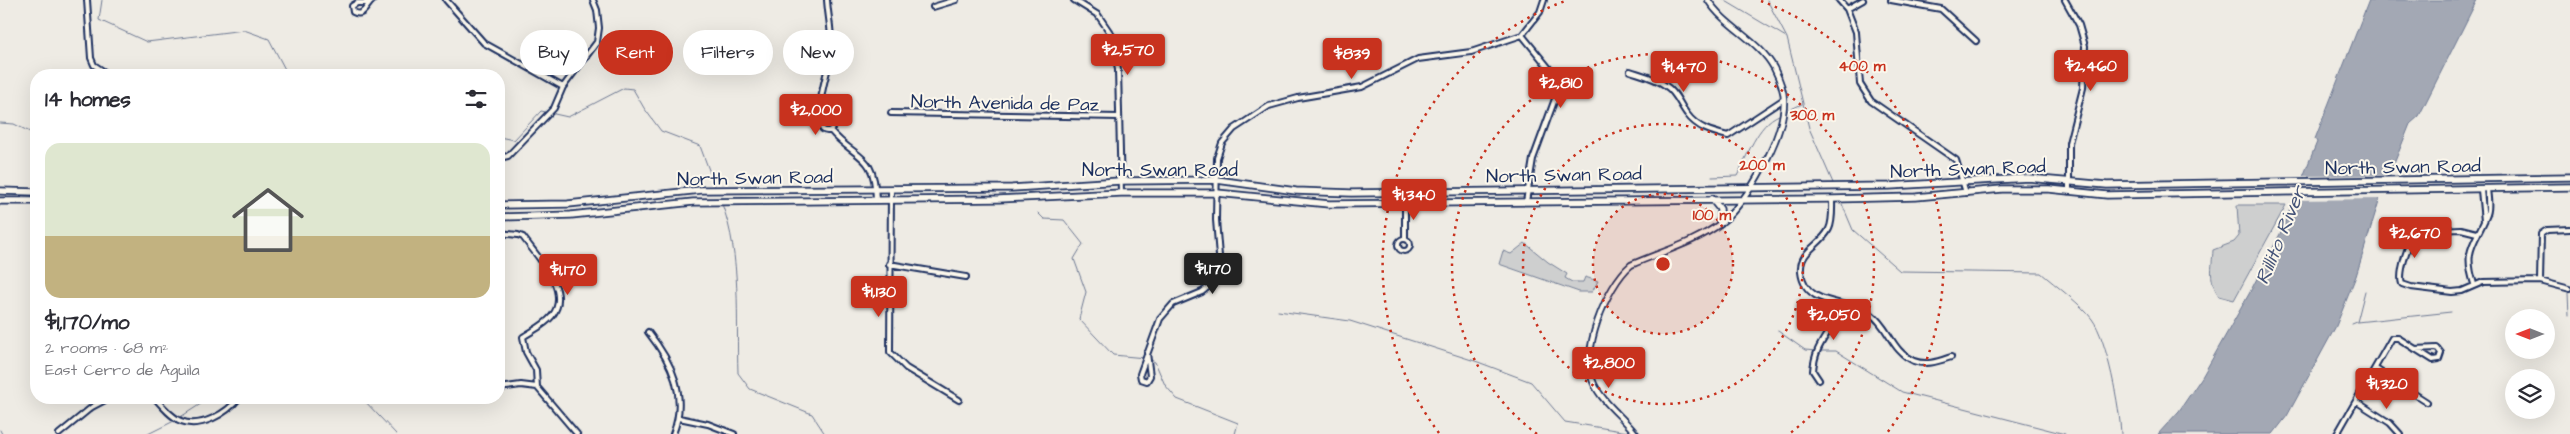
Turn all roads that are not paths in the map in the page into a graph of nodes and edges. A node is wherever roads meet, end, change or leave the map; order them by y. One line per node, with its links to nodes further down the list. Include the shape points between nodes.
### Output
1 (87, 0): 19 (street, via 91,58)
2 (373, 0): 14 (street)
3 (446, 0): 21 (street, via 484,43)
4 (593, 0): 21 (street, via 600,28 598,42)
5 (827, 0): 25 (street, via 831,47 820,99)
6 (956, 0): 15 (street)
7 (1074, 0): 24 (street, via 1098,15 1113,37 1118,70)
8 (1544, 0): 17 (street, via 1540,12)
9 (1708, 0): 22 (street, via 1716,12 1773,66)
10 (1839, 0): 16 (street)
11 (1863, 0): 16 (street)
12 (1891, 0): 18 (street, via 1942,9)
13 (2065, 0): 30 (street, via 2079,25 2085,46 2083,88 2069,143)
14 (369, 3)
15 (933, 7)
16 (1846, 9): 32 (street, via 1856,32 1860,84 1870,101 1956,160)
17 (1522, 35): 29 (street, via 1470,52 1418,59 1362,87 1269,106 1234,129 1222,143 1217,158); 35 (street, via 1557,78 1559,88 1533,159)
18 (1976, 41)
19 (100, 69)
20 (1630, 71): 22 (street, via 1658,80 1668,87 1697,124 1728,136)
21 (563, 87): 27 (street, via 552,110)
22 (1784, 99): 34 (street, via 1775,139)
23 (892, 113): 24 (street, North Avenida de Paz)
24 (1119, 117): 31 (street)
25 (824, 120): 26 (street, via 823,129); 26 (street, via 833,124)
26 (830, 130): 37 (street, via 870,166)
27 (505, 157)
28 (2570, 177): 30 (main road, North Swan Road, via 2107,185)
29 (1217, 180): 31 (main road, North Swan Road); 35 (main road, North Swan Road, via 1296,191 1342,193); 43 (street)
30 (2070, 180): 32 (main road, North Swan Road, via 2028,178); 40 (street)
31 (1120, 181): 38 (main road, North Swan Road, via 1012,188); 42 (street)
32 (1964, 182): 34 (main road, North Swan Road); 44 (street)
33 (2570, 187): 36 (main road, North Swan Road)
34 (1750, 188): 35 (main road, North Swan Road); 45 (street)
35 (1526, 189): 52 (street)
36 (2484, 189): 40 (main road, North Swan Road, via 2107,195); 55 (street); 56 (street)
37 (876, 190): 38 (main road, North Swan Road); 47 (street); 54 (main road, North Swan Road, via 701,190 568,204)
38 (890, 190): 48 (street)
39 (0, 191): 41 (main road)
40 (2069, 191): 44 (main road, North Swan Road, via 2002,189)
41 (30, 192)
42 (1120, 193): 43 (main road, North Swan Road); 48 (main road, North Swan Road)
43 (1217, 193): 53 (main road, North Swan Road, via 1308,203); 72 (street, via 1220,268 1213,283 1202,292 1173,304 1165,311)
44 (1966, 193): 46 (main road, North Swan Road)
45 (1742, 199): 46 (main road, North Swan Road); 49 (main road, North Swan Road); 59 (street)
46 (1832, 199): 69 (street, via 1829,229 1809,248 1802,259 1801,270 1807,289 1816,296)
47 (876, 200): 48 (main road, North Swan Road); 57 (main road, North Swan Road, via 693,202 570,215)
48 (890, 200): 64 (street)
49 (1712, 200): 52 (main road, North Swan Road); 59 (main road, via 1720,209)
50 (0, 201): 51 (main road)
51 (30, 201)
52 (1526, 202): 53 (main road, North Swan Road)
53 (1404, 203): 63 (street)
54 (505, 205)
55 (2482, 208): 56 (street); 58 (street)
56 (2488, 208): 58 (street)
57 (505, 217)
58 (2484, 221): 61 (street)
59 (1720, 223): 89 (street, via 1689,241 1631,266 1616,281 1603,308 1590,357 1592,381)
60 (2570, 229): 66 (street, via 2543,232 2540,239)
61 (2477, 233): 67 (street, via 2469,255); 67 (street, via 2461,228 2417,231 2400,272 2402,284 2452,292 2465,290)
62 (505, 234): 77 (street, via 523,238 555,284 559,296 558,308 550,318 523,337 526,352 536,370)
63 (1404, 239)
64 (889, 264): 65 (street); 78 (street, via 890,352 906,368)
65 (966, 276)
66 (2540, 281): 67 (street); 68 (street)
67 (2474, 284)
68 (2570, 289)
69 (1840, 304): 73 (street, via 1858,308 1880,321 1895,347 1915,361 1927,364); 75 (street, via 1837,319 1816,349 1813,371)
70 (648, 332): 84 (street, via 668,360 677,381)
71 (2415, 349): 71 (street, via 2439,349 2439,359 2433,360); 74 (street, via 2394,337)
72 (1147, 353): 72 (street, via 1150,376 1146,381 1140,374)
73 (1951, 357)
74 (2376, 369): 79 (street); 80 (street)
75 (1819, 380)
76 (505, 387): 77 (street)
77 (537, 387): 86 (street)
78 (959, 400)
79 (2357, 402): 90 (street); 91 (street, via 2390,423)
80 (2427, 402)
81 (98, 404): 85 (street)
82 (162, 404): 83 (street, via 179,420 190,423 215,417)
83 (234, 404)
84 (679, 418): 87 (street); 88 (street)
85 (59, 434)
86 (577, 434)
87 (673, 434)
88 (734, 434)
89 (1636, 434)
90 (2337, 434)
91 (2400, 434)

